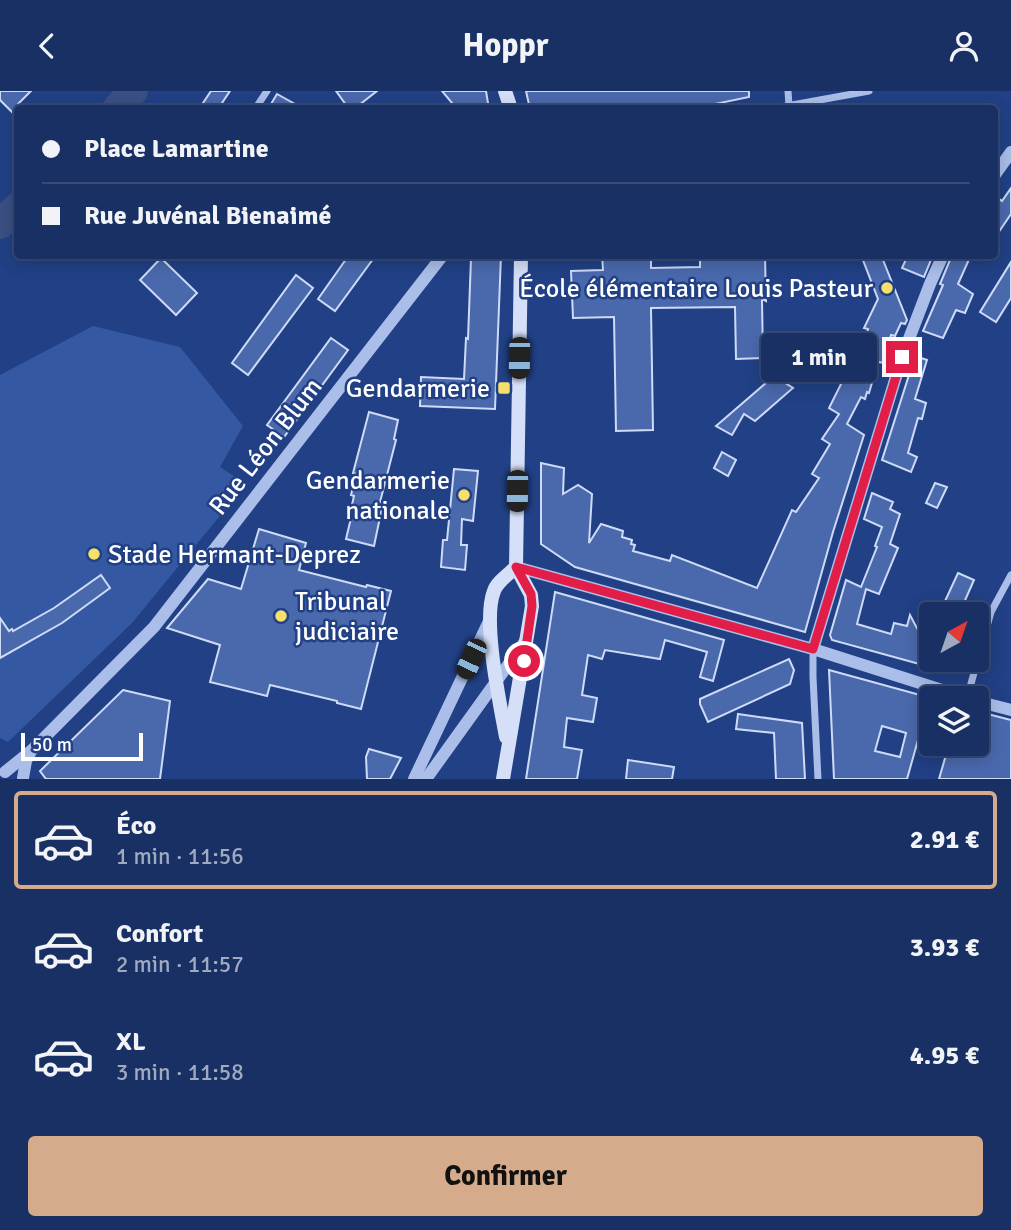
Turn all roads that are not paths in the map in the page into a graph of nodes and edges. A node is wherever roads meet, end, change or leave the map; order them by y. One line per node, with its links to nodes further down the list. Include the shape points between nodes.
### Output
1 (788, 91): 3 (street)
2 (870, 91): 3 (street)
3 (789, 105)
4 (1011, 152): 5 (street)
5 (998, 170)
6 (440, 259): 19 (street, Rue Léon Blum, via 154,628)
7 (521, 259): 9 (main road)
8 (941, 259): 13 (street, via 902,357)
9 (516, 567): 11 (main road, via 494,590); 12 (main road, via 531,594); 13 (street)
10 (1011, 575): 16 (street, via 991,612)
11 (490, 618): 14 (main road); 23 (street)
12 (528, 638): 14 (street); 20 (main road)
13 (813, 649): 15 (street); 26 (street)
14 (497, 681): 20 (main road); 24 (street)
15 (929, 686)
16 (970, 686)
17 (989, 704): 18 (street)
18 (1011, 709)
19 (31, 751): 21 (street, Rue Léon Blum); 22 (street)
20 (508, 751): 25 (main road)
21 (2, 773): 22 (street)
22 (23, 778)
23 (414, 779)
24 (426, 779)
25 (503, 779)
26 (818, 779)

